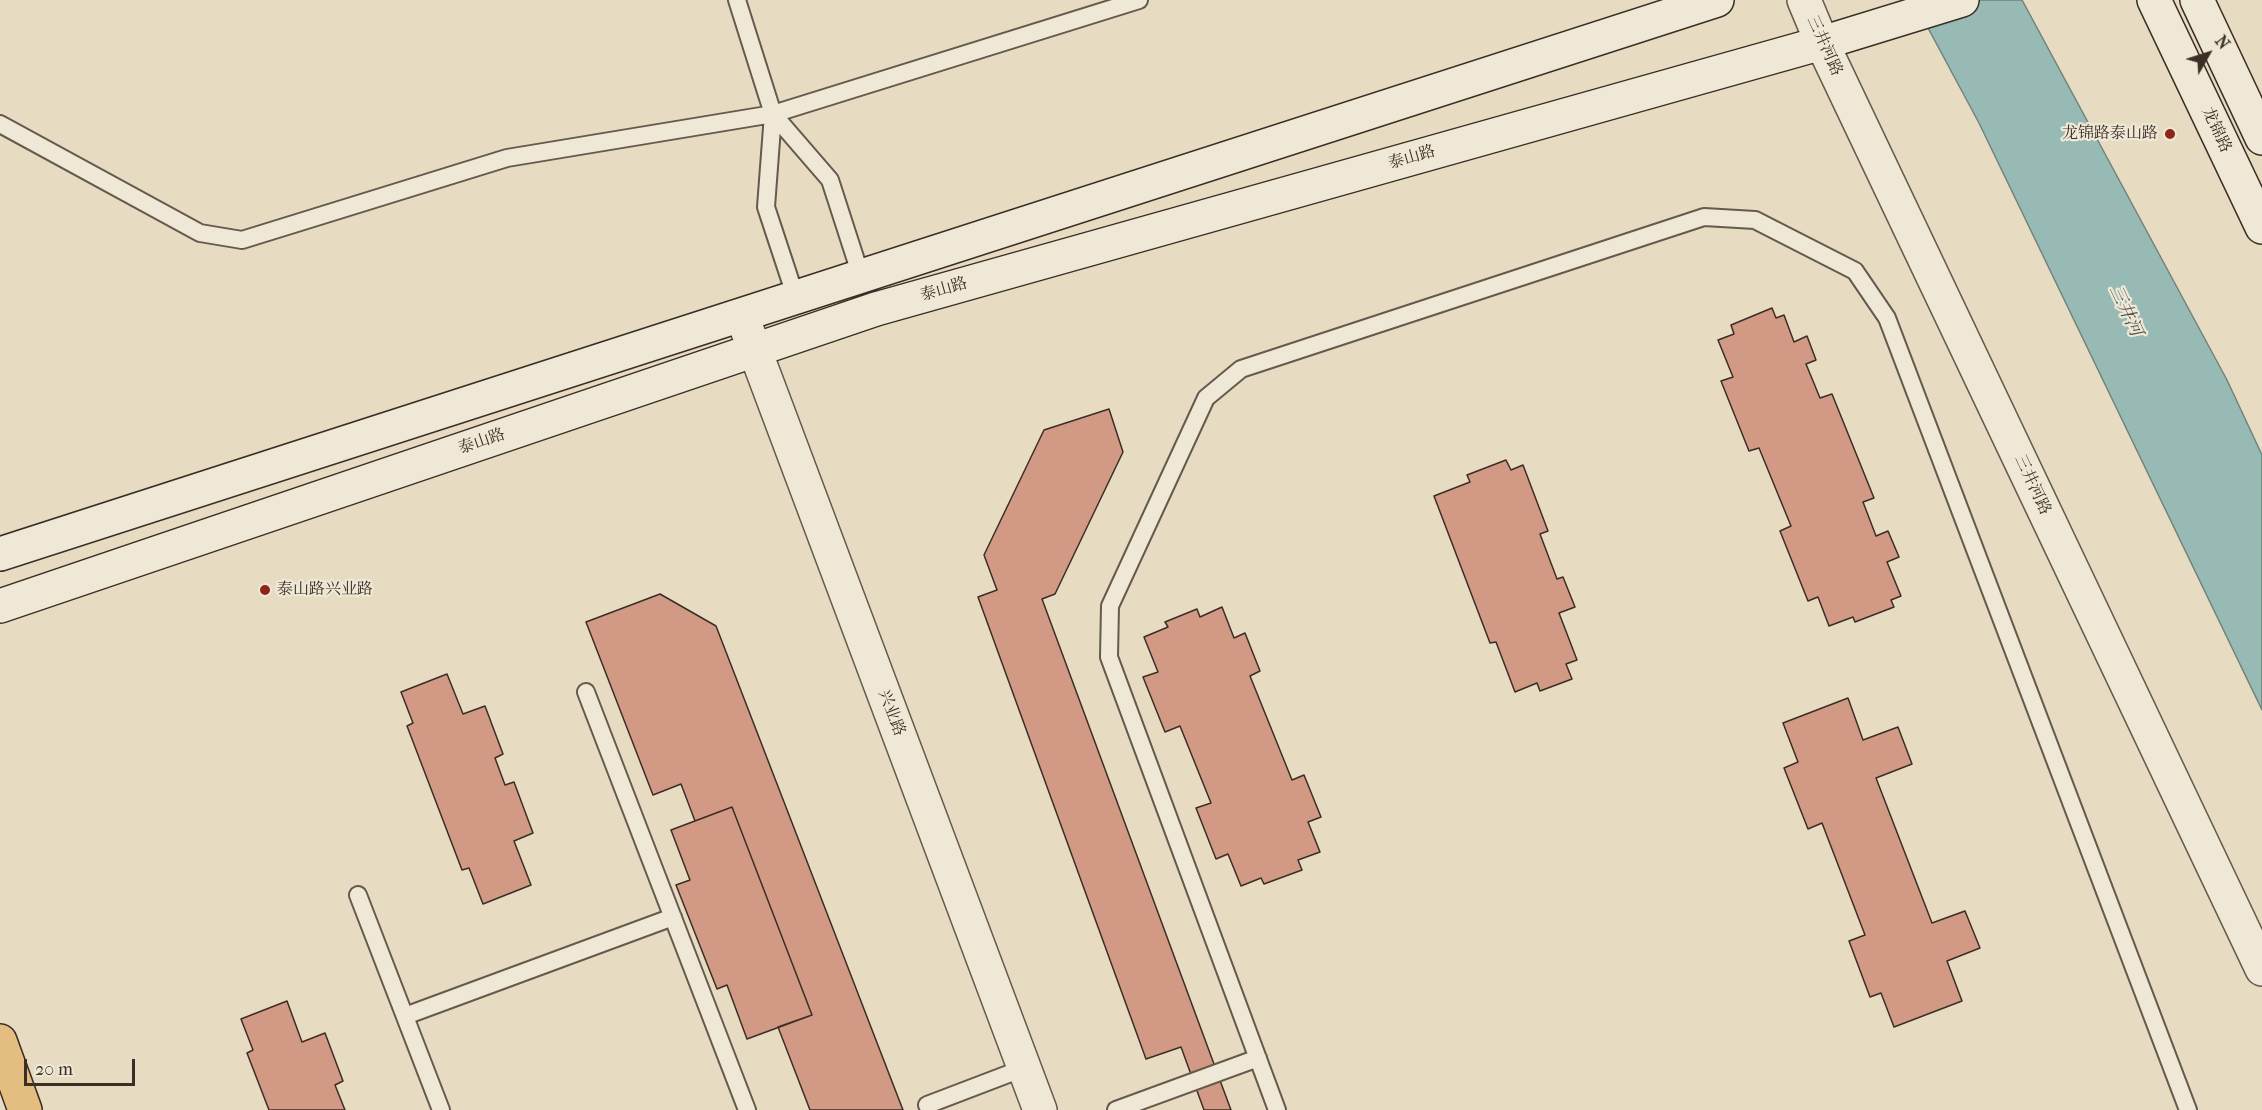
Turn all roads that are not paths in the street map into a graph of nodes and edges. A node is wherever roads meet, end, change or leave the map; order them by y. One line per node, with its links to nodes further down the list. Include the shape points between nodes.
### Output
1 (737, 0): 9 (lane)
2 (1139, 0): 9 (lane)
3 (1717, 0): 13 (main road)
4 (1804, 0): 8 (main road, 三井河路)
5 (1962, 0): 8 (main road, 泰山路)
6 (2154, 0): 12 (main road, 龙锦路)
7 (2197, 0): 11 (main road)
8 (1822, 44): 16 (main road, 泰山路, via 876,309); 22 (main road, 三井河路)
9 (773, 114): 10 (lane, via 507,158 242,240 200,232); 13 (lane, via 830,180); 14 (lane, via 766,207)
10 (0, 124)
11 (2262, 138)
12 (2262, 227)
13 (861, 276): 14 (main road)
14 (796, 298): 15 (main road)
15 (742, 316): 16 (main road, 兴业路); 17 (main road)
16 (754, 349): 18 (main road, 泰山路); 26 (main road, 兴业路)
17 (0, 554)
18 (0, 606)
19 (586, 692): 21 (lane)
20 (358, 895): 23 (lane)
21 (673, 917): 23 (lane); 31 (lane)
22 (2262, 969)
23 (405, 1016): 30 (lane)
24 (0, 1041): 29 (main road)
25 (1258, 1058): 28 (lane); 33 (lane); 34 (lane, via 1109,657 1110,606 1206,398 1241,369 1704,217 1755,220 1855,270 1887,318)
26 (1024, 1068): 27 (lane); 32 (main road, 兴业路)
27 (927, 1105)
28 (1273, 1109)
29 (25, 1110)
30 (441, 1110)
31 (747, 1110)
32 (1040, 1110)
33 (1116, 1110)
34 (2188, 1110)

